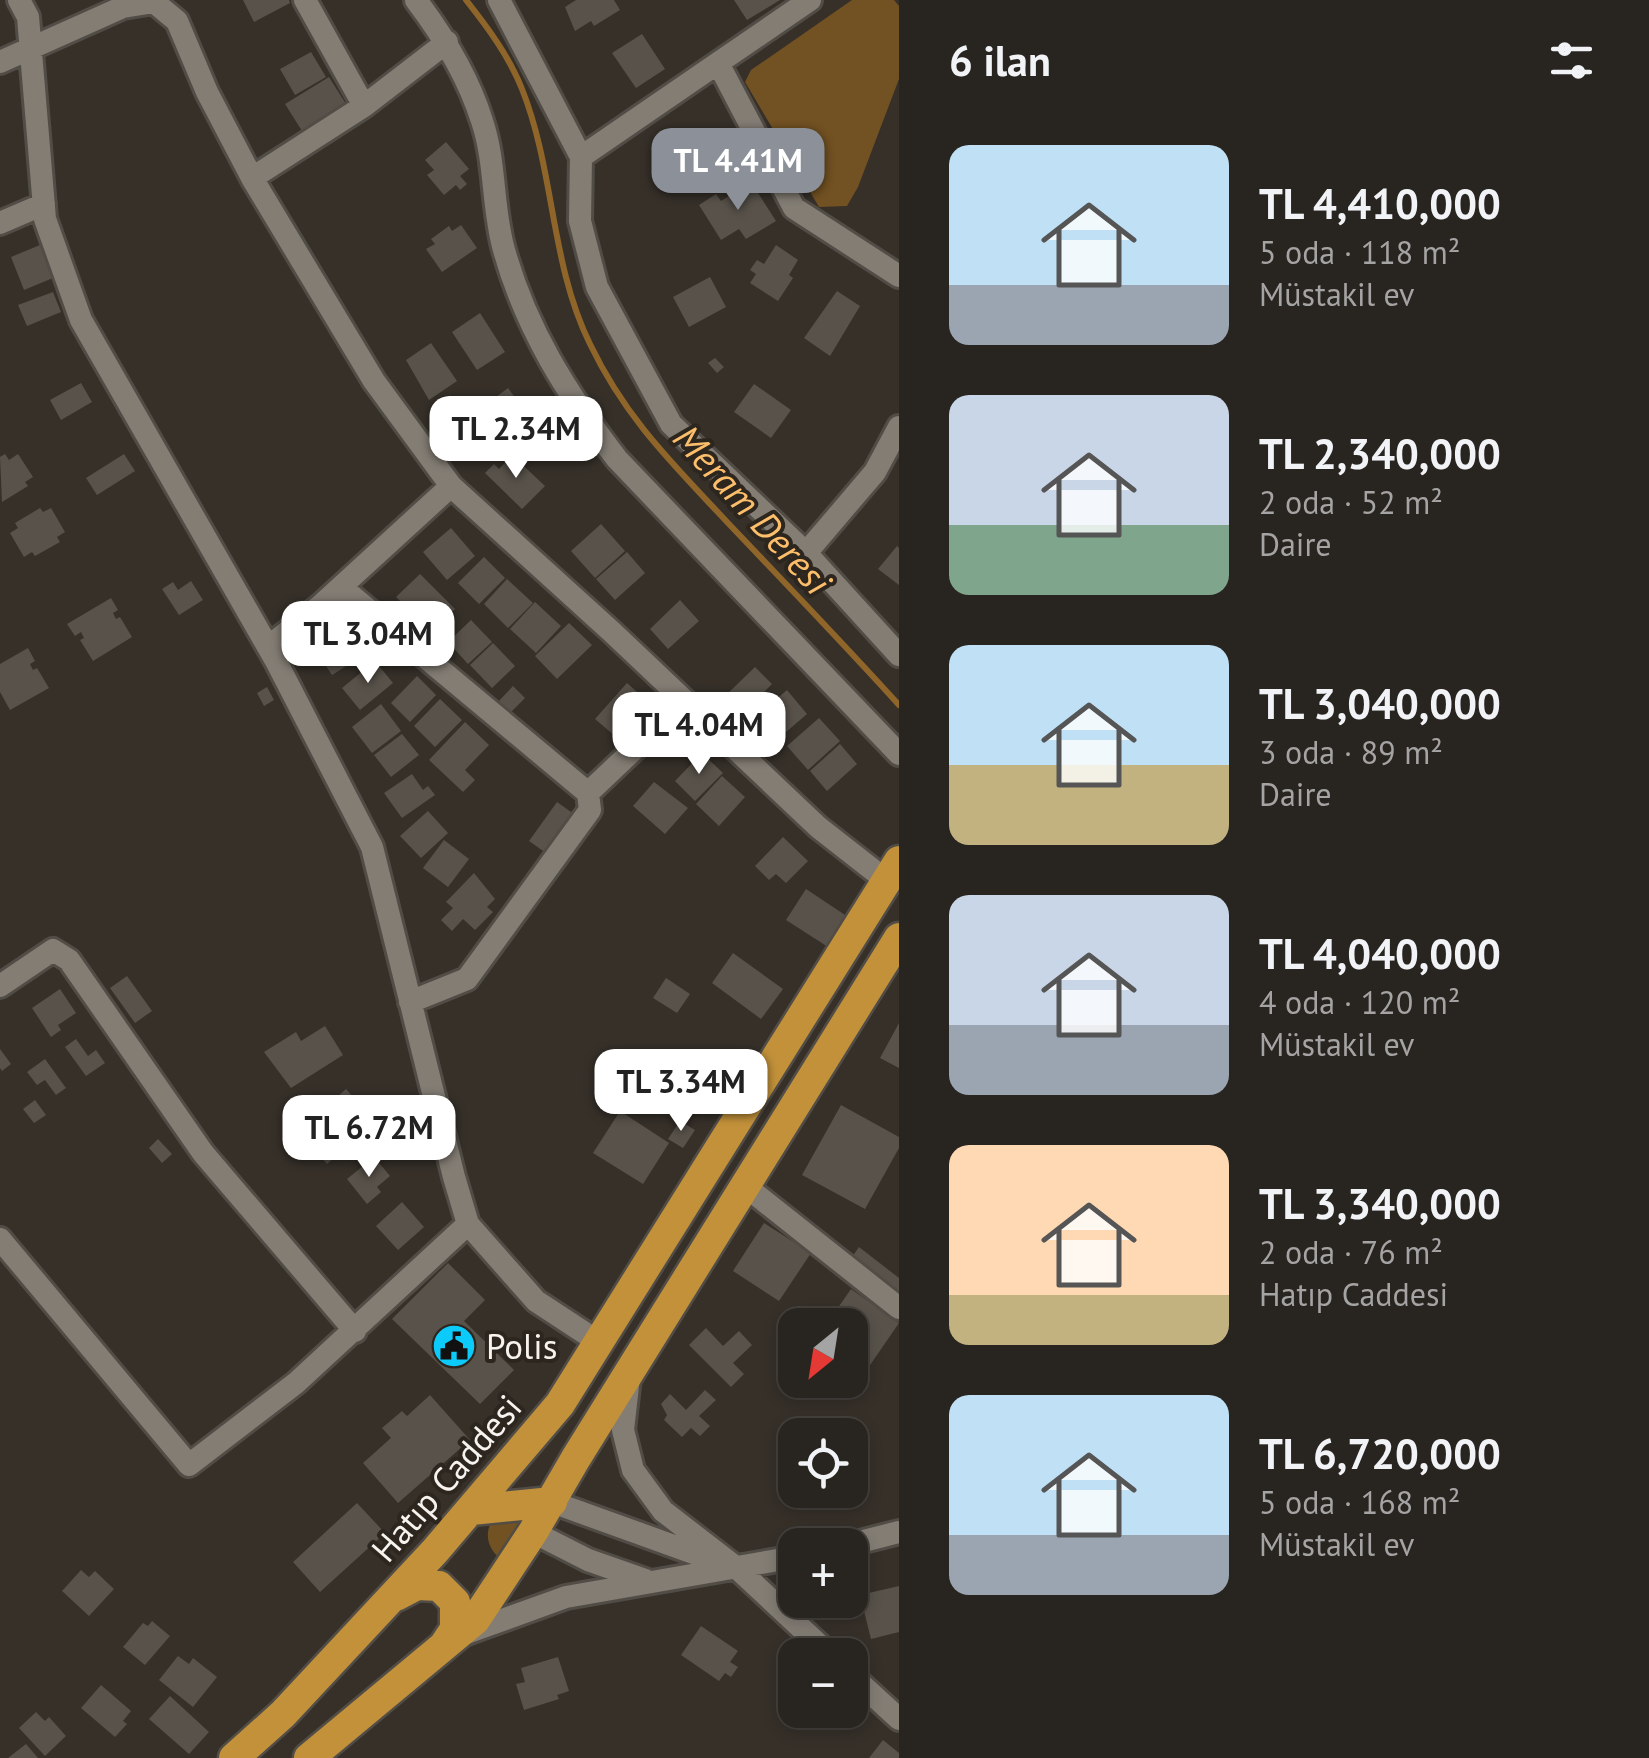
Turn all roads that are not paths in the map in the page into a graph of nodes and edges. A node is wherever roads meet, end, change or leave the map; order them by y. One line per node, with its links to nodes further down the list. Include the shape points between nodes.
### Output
1 (18, 0): 8 (street, via 28,16)
2 (305, 0): 11 (street)
3 (416, 0): 7 (street)
4 (499, 0): 12 (street)
5 (810, 0): 10 (street)
6 (158, 2): 8 (street, via 123,7); 13 (street, via 177,20)
7 (447, 42): 11 (street); 24 (street, via 483,122 504,249 540,347 576,406 617,458)
8 (30, 46): 9 (street); 14 (street)
9 (0, 62)
10 (718, 63): 12 (street); 16 (street, via 794,208)
11 (364, 106): 13 (street)
12 (581, 157): 19 (street, via 580,221 597,287 671,424)
13 (252, 178): 18 (street, via 374,381)
14 (44, 204): 15 (street); 21 (street, via 81,320)
15 (0, 223)
16 (899, 276)
17 (899, 427): 19 (street, via 875,472)
18 (451, 486): 20 (street); 23 (street)
19 (806, 552): 22 (street)
20 (341, 587): 21 (street); 25 (street)
21 (268, 647): 29 (street, via 372,847)
22 (899, 655)
23 (685, 701): 25 (street); 26 (street, via 818,827)
24 (899, 754)
25 (588, 792): 29 (street, via 590,810 467,979)
26 (893, 871): 35 (main road, Hatıp Caddesi)
27 (899, 938): 30 (main road)
28 (0, 986): 34 (street, via 53,950 69,960 203,1153)
29 (410, 1002): 31 (street)
30 (744, 1186): 33 (street); 36 (main road)
31 (468, 1224): 34 (street); 35 (street, via 536,1301)
32 (0, 1239): 34 (street, via 188,1465)
33 (899, 1308)
34 (355, 1332)
35 (600, 1344): 38 (main road, Hatıp Caddesi, via 560,1404)
36 (629, 1374): 37 (main road); 43 (street, via 623,1430 633,1470 662,1510)
37 (552, 1502): 38 (main road); 39 (main road); 43 (street)
38 (471, 1510): 45 (main road, Hatıp Caddesi)
39 (533, 1532): 44 (street, via 588,1560); 47 (main road, via 475,1620)
40 (899, 1532): 41 (street)
41 (868, 1540)
42 (778, 1561): 43 (street)
43 (738, 1569): 44 (street); 46 (street)
44 (653, 1581): 47 (street, via 566,1597)
45 (390, 1600): 47 (main road, via 417,1585 439,1586 455,1602); 50 (main road, Hatıp Caddesi)
46 (812, 1638)
47 (448, 1645): 51 (main road)
48 (868, 1691): 49 (street)
49 (899, 1719)
50 (234, 1758)
51 (308, 1758)

